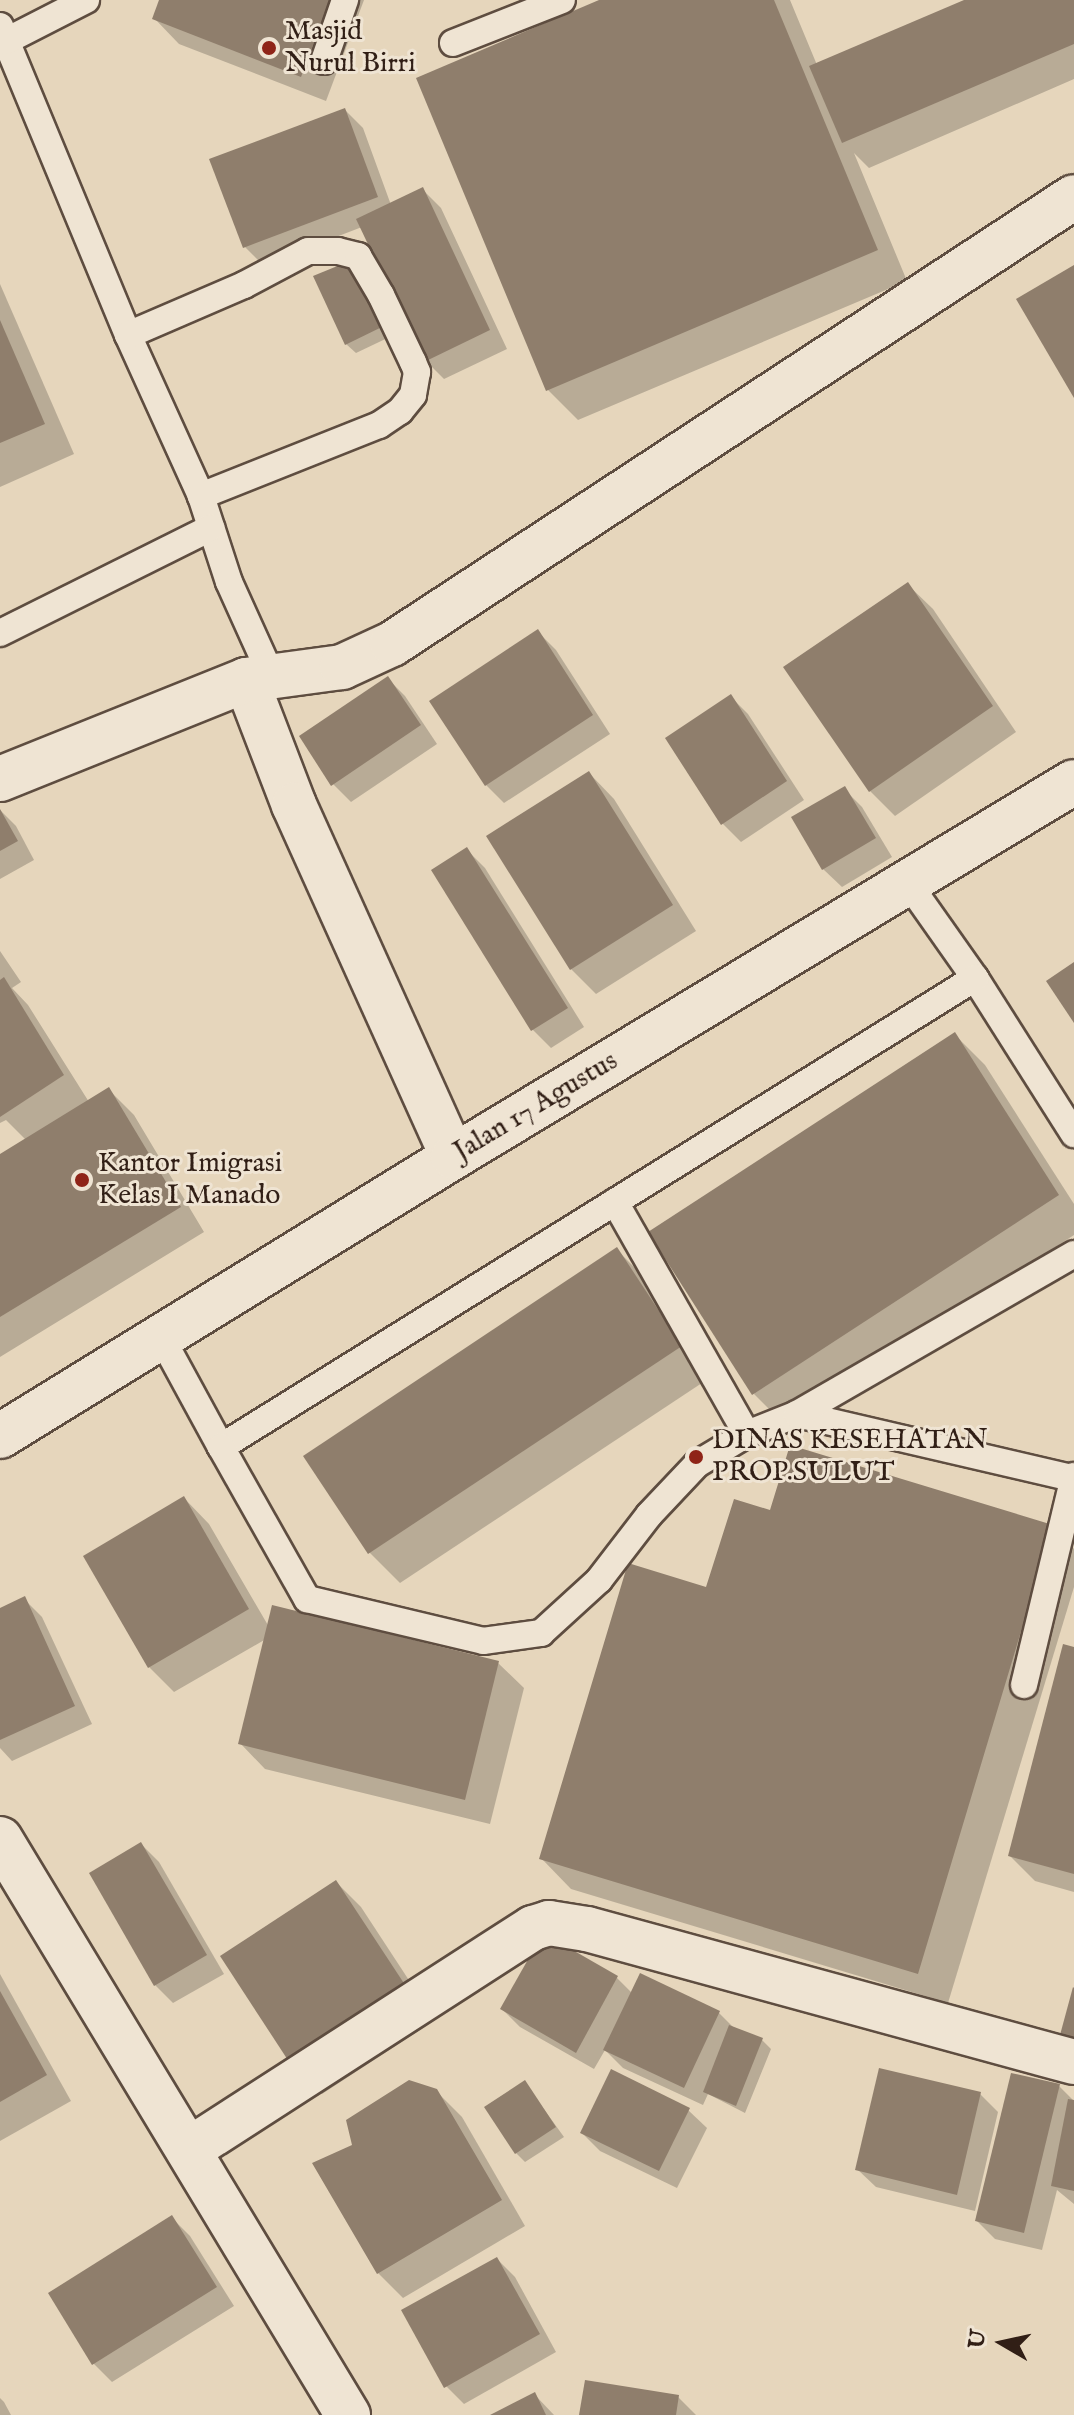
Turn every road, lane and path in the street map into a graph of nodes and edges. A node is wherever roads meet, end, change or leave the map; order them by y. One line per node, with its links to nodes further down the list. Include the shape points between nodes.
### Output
1 (86, 0): 4 (lane)
2 (345, 0): 6 (lane)
3 (548, 3): 5 (lane)
4 (3, 34): 8 (lane)
5 (453, 43)
6 (324, 61)
7 (1074, 197): 12 (street, via 392,644 342,667)
8 (128, 335): 9 (lane); 9 (lane, via 308,251 338,251 358,256 413,362 413,395 379,425)
9 (201, 496): 10 (lane)
10 (211, 528): 11 (lane); 12 (lane)
11 (0, 633)
12 (258, 678): 13 (street); 18 (street, via 294,805)
13 (0, 779)
14 (1074, 782): 15 (street, Jalan 17 Agustus)
15 (908, 883): 16 (lane); 18 (street, Jalan 17 Agustus)
16 (975, 978): 17 (lane); 19 (lane)
17 (1074, 1134)
18 (453, 1157): 21 (street, Jalan 17 Agustus)
19 (615, 1202): 23 (lane); 25 (lane)
20 (1074, 1254): 22 (lane)
21 (161, 1337): 24 (street, Jalan 17 Agustus); 25 (lane)
22 (797, 1414): 23 (lane); 26 (lane)
23 (747, 1434): 25 (lane, via 697,1464 599,1580 541,1633 483,1641 307,1599)
24 (0, 1436)
25 (221, 1447)
26 (1074, 1477): 27 (lane)
27 (1024, 1685)
28 (0, 1839): 30 (street)
29 (1074, 2062): 30 (street, via 603,1933 549,1923 533,1928)
30 (190, 2149): 31 (street)
31 (348, 2415)

